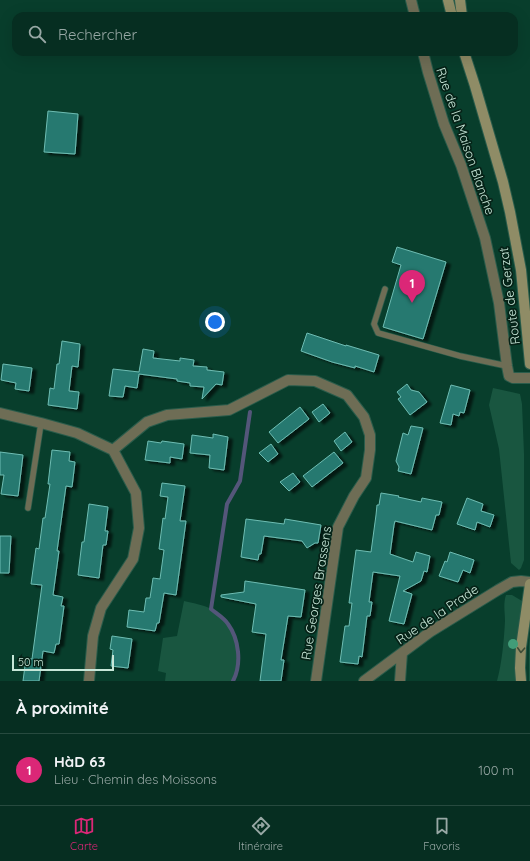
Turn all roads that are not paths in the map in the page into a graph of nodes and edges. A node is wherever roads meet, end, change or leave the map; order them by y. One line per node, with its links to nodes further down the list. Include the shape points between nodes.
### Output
1 (411, 0): 4 (street)
2 (448, 0): 5 (main road)
3 (460, 0): 6 (main road)
4 (414, 12)
5 (451, 12)
6 (462, 12)
7 (424, 56): 13 (street, Rue de la Maison Blanche, via 444,124 461,165 485,238 499,303)
8 (465, 56): 10 (main road, Route de Gerzat)
9 (469, 56): 10 (main road, Route de Gerzat)
10 (475, 86): 12 (main road, Route de Gerzat, via 503,182 516,239)
11 (385, 290): 13 (lane, via 374,324 378,334)
12 (530, 364)
13 (506, 366): 14 (street, via 508,376)
14 (530, 378)
15 (0, 413): 16 (street)
16 (41, 423): 17 (street, via 77,433); 18 (lane)
17 (113, 450): 21 (street, via 136,493 139,528 133,559 101,608 93,636); 22 (street, Rue Georges Brassens, via 147,422 167,415 229,410 288,380 315,381 347,395 364,417 370,435 370,450 366,478 338,527)
18 (28, 508)
19 (530, 583): 20 (street, Rue de la Prade, via 512,582 430,632); 25 (main road, one-way to 25, via 521,646)
20 (402, 653): 23 (street, Rue de la Prade); 24 (street)
21 (88, 681)
22 (316, 681)
23 (364, 681)
24 (400, 681)
25 (521, 681)

